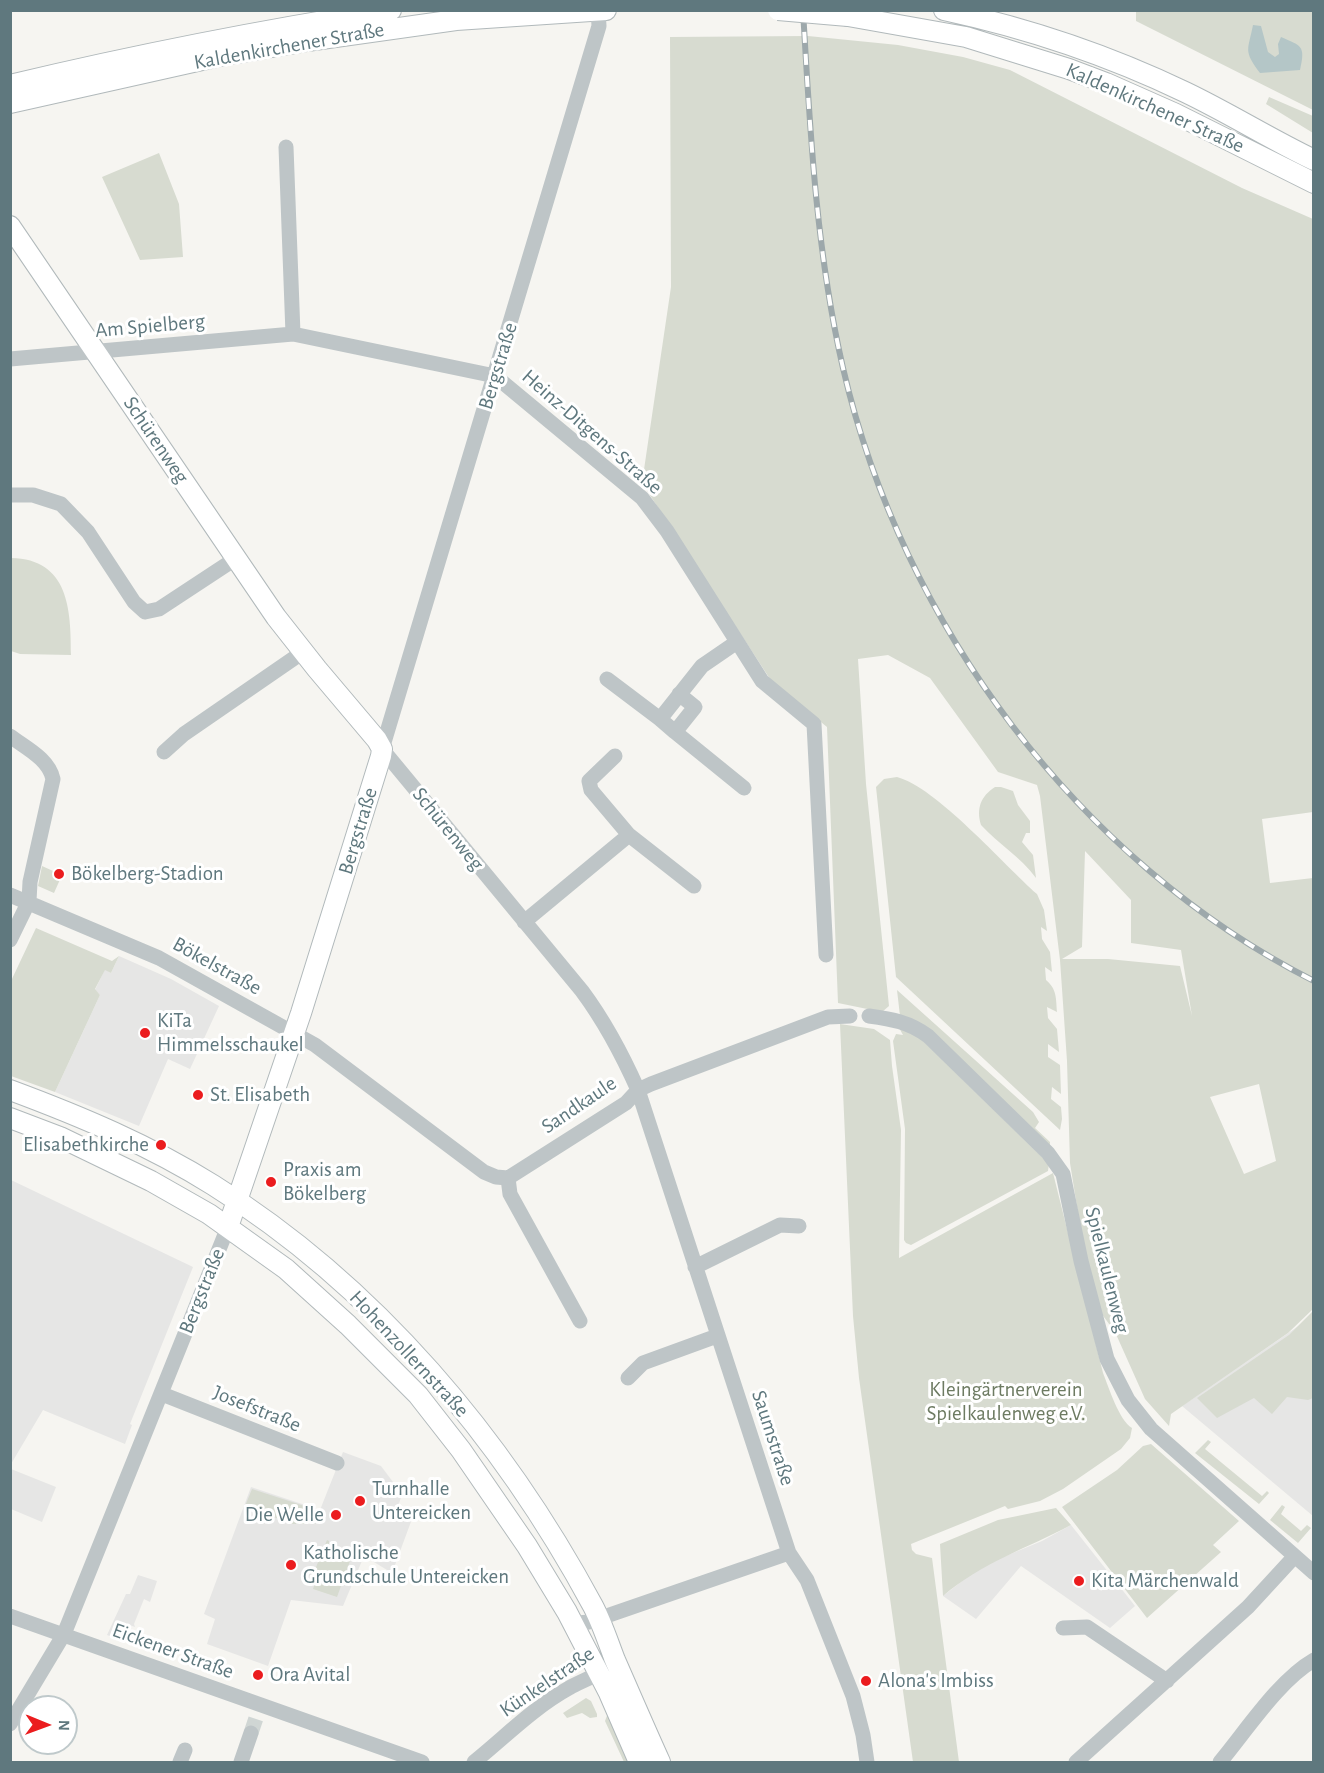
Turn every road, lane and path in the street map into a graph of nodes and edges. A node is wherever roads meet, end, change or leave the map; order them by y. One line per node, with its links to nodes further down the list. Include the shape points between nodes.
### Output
1 (391, 10): 6 (main road, Kaldenkirchener Straße, via 131,57)
2 (606, 10): 5 (main road, Kaldenkirchener Straße)
3 (778, 10): 10 (main road, Kaldenkirchener Straße, bridge, via 848,16 966,37 1069,69 1176,114)
4 (944, 10): 9 (main road, Kaldenkirchener Straße, via 1006,25 1115,61 1185,92)
5 (598, 11): 7 (main road, Kaldenkirchener Straße, via 456,20 307,41); 15 (street, Bergstraße, via 599,26)
6 (10, 85)
7 (10, 103)
8 (286, 147): 12 (street)
9 (1314, 160)
10 (1314, 183)
11 (10, 226): 13 (main road, Schürenweg)
12 (293, 334): 13 (street, Am Spielberg); 15 (street, Am Spielberg)
13 (96, 352): 14 (street, Am Spielberg); 17 (main road, Schürenweg)
14 (10, 359)
15 (495, 376): 18 (street, Heinz-Ditgens-Straße, via 642,498); 25 (street, Bergstraße)
16 (10, 495): 17 (street, via 33,495 61,504 88,532 134,602 145,612 159,609)
17 (235, 559): 19 (main road, Schürenweg)
18 (737, 642): 21 (street, via 702,666); 35 (street, Heinz-Ditgens-Straße, via 762,681 814,724)
19 (303, 652): 25 (main road, Schürenweg); 26 (street)
20 (607, 679): 22 (street)
21 (680, 694): 22 (street); 23 (street, via 695,707)
22 (660, 719): 23 (street)
23 (675, 732): 28 (street)
24 (10, 736): 32 (street, via 47,764 53,779)
25 (382, 749): 33 (street, Schürenweg); 38 (main road, Bergstraße)
26 (164, 752)
27 (615, 756): 29 (street, via 589,781 591,790)
28 (744, 788)
29 (629, 835): 30 (street); 33 (street)
30 (694, 886)
31 (10, 894): 32 (street, Bökelstraße)
32 (29, 901): 34 (street); 38 (street, Bökelstraße, via 159,958)
33 (524, 922): 40 (street, Schürenweg, via 602,1017)
34 (10, 940)
35 (826, 955)
36 (850, 1016): 40 (street, Sandkaule, via 828,1017)
37 (869, 1016): 53 (street, Spielkaulenweg, via 896,1019 923,1032 1048,1153 1063,1174 1080,1261 1107,1359 1128,1400 1151,1430)
38 (294, 1033): 42 (street, Bökelstraße, via 484,1172); 43 (main road, Bergstraße)
39 (10, 1090): 43 (main road, Hohenzollernstraße, via 85,1118 159,1155)
40 (638, 1090): 42 (street, Sandkaule, via 626,1103); 46 (street, Saumstraße)
41 (10, 1118): 45 (main road, Hohenzollernstraße, via 60,1137 151,1181)
42 (508, 1178): 47 (street, via 510,1194)
43 (237, 1202): 45 (main road, Bergstraße); 56 (main road, Hohenzollernstraße, via 309,1255 363,1302 423,1364 521,1488)
44 (799, 1226): 46 (street, via 780,1225)
45 (228, 1227): 50 (street, Bergstraße); 57 (main road, Hohenzollernstraße, via 286,1269 418,1395 527,1546)
46 (695, 1267): 48 (street, Saumstraße)
47 (580, 1321)
48 (717, 1336): 49 (street, via 643,1363); 52 (street, Saumstraße)
49 (628, 1378)
50 (162, 1394): 51 (street, Josefstraße); 59 (street, Bergstraße)
51 (337, 1463)
52 (789, 1553): 56 (street); 71 (street, Saumstraße, via 807,1580 853,1696)
53 (1294, 1557): 54 (street, Spielkaulenweg); 63 (street)
54 (1314, 1573)
55 (10, 1616): 59 (street, Eickener Straße)
56 (599, 1618): 57 (street, via 582,1623); 60 (main road, Hohenzollernstraße)
57 (572, 1621): 62 (main road, Hohenzollernstraße)
58 (1063, 1628): 63 (street, via 1087,1627)
59 (64, 1634): 64 (street, Bergstraße); 67 (street, Eickener Straße, via 259,1712)
60 (614, 1658): 62 (street, Künkelstraße, via 607,1669); 70 (main road, Hohenzollernstraße)
61 (1314, 1660): 73 (street, via 1283,1686)
62 (598, 1673): 68 (street, Künkelstraße, via 567,1688 526,1716); 69 (main road, Hohenzollernstraße)
63 (1167, 1681): 72 (street)
64 (10, 1724)
65 (251, 1733): 66 (street)
66 (241, 1762)
67 (422, 1762)
68 (474, 1762)
69 (639, 1762)
70 (660, 1762)
71 (867, 1762)
72 (1076, 1762)
73 (1220, 1762)

